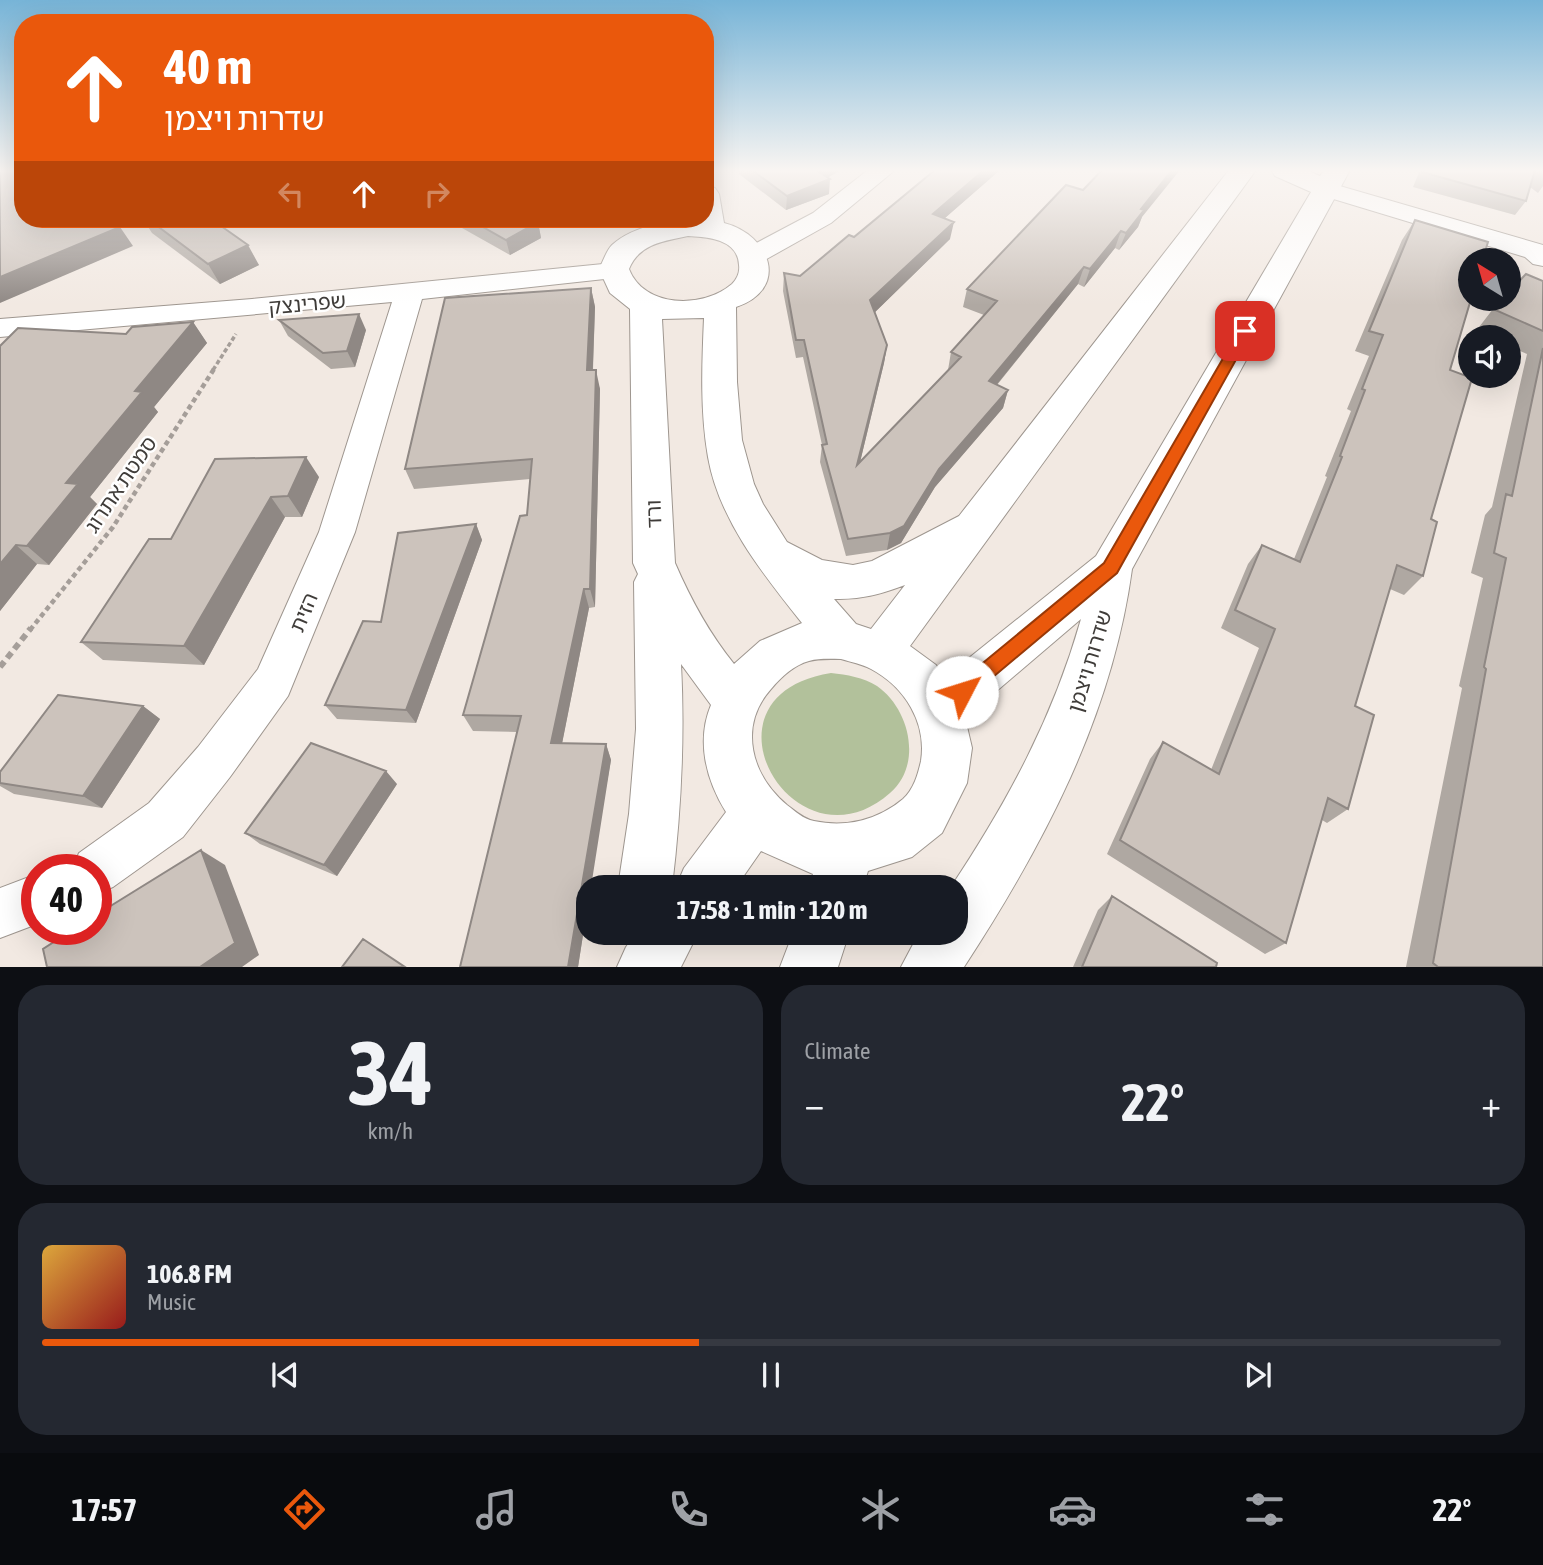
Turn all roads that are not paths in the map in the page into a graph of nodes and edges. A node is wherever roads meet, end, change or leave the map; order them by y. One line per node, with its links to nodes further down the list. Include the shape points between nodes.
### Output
1 (826, 215): 9 (street)
2 (1209, 215): 16 (street)
3 (1311, 215): 19 (street, שדרות ויצמן)
4 (1433, 215): 10 (street)
5 (643, 228): 6 (street); 11 (street, via 617,258)
6 (680, 228)
7 (699, 228): 8 (street)
8 (710, 229): 9 (street, via 730,234)
9 (754, 255): 13 (street, via 757,269 751,282)
10 (1543, 258)
11 (613, 271): 12 (street, שפרינצק); 14 (street, via 617,285 628,297)
12 (409, 293): 15 (street, שפרינצק); 24 (street, הזית, via 337,532 273,682 166,820)
13 (720, 304): 14 (street, via 695,310); 17 (street, via 719,404 728,462)
14 (646, 306): 18 (street, ורד)
15 (1, 329)
16 (978, 521): 17 (street, via 895,571 843,584 813,577); 20 (street)
17 (768, 545): 20 (street)
18 (654, 563): 21 (street, ורד, via 692,642); 26 (street, via 660,729 656,814)
19 (1111, 568): 22 (street); 29 (street, שדרות ויצמן, via 1095,657 1065,737)
20 (861, 645): 21 (street, via 808,641 778,653 752,673); 22 (street, via 905,665 926,685)
21 (735, 700): 23 (street, via 726,727 727,758 737,788)
22 (940, 709): 25 (street, via 948,737 947,770 934,801 912,827)
23 (756, 814): 25 (street, via 782,835 814,848); 27 (street)
24 (112, 859)
25 (842, 869)
26 (647, 875)
27 (712, 875)
28 (21, 905): 30 (street)
29 (968, 909)
30 (0, 913)
31 (633, 945): 35 (street)
32 (662, 945): 36 (street)
33 (817, 945): 37 (street)
34 (945, 945): 38 (street, שדרות ויצמן)
35 (628, 967)
36 (646, 967)
37 (809, 967)
38 (930, 967)

